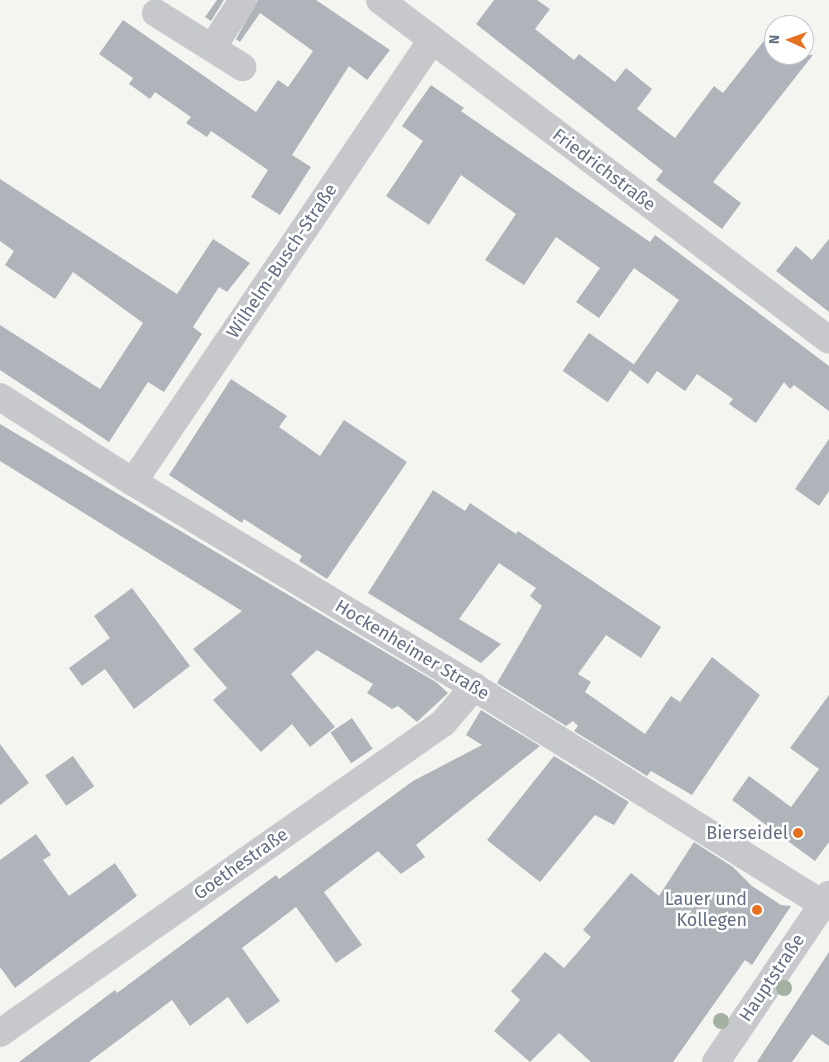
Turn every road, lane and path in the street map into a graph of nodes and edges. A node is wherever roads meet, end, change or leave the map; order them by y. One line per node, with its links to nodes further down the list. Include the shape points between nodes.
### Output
1 (243, 0): 5 (street)
2 (380, 0): 4 (street, Friedrichstraße)
3 (156, 13): 5 (street)
4 (432, 40): 7 (street, Friedrichstraße); 9 (street, Wilhelm-Busch-Straße)
5 (212, 48): 6 (street)
6 (242, 67)
7 (829, 340)
8 (0, 397): 9 (street, Hockenheimer Straße)
9 (133, 482): 10 (street, Hockenheimer Straße)
10 (474, 687): 11 (street, Hockenheimer Straße, via 768,869); 12 (street, Goethestraße, via 444,723)
11 (826, 899): 13 (street, Hauptstraße)
12 (4, 1023)
13 (716, 1062)

